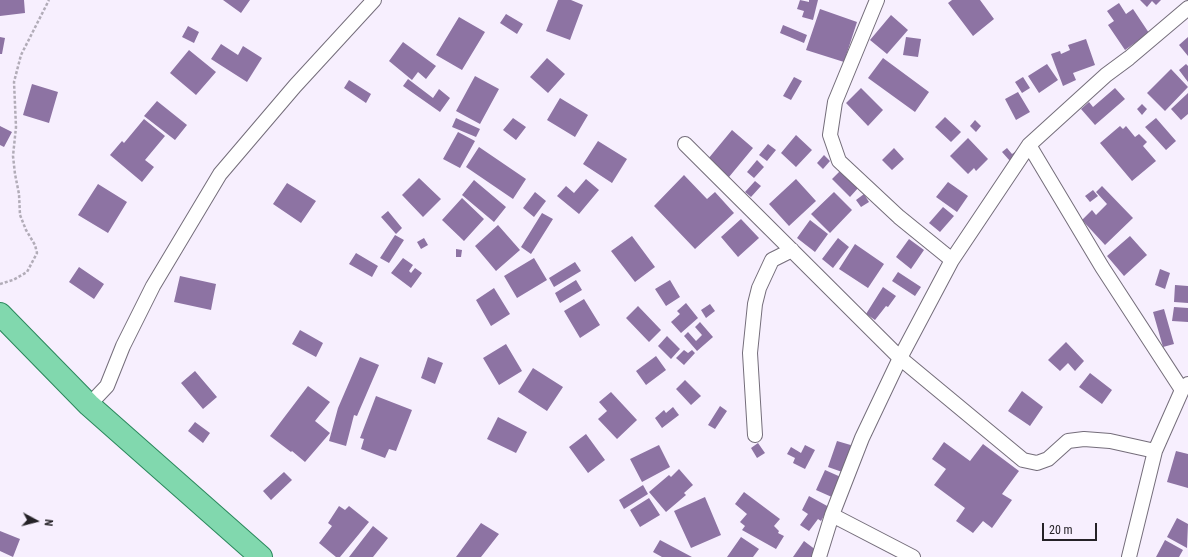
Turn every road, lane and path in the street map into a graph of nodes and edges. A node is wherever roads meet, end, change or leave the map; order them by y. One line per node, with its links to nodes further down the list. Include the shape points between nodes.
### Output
1 (49, 0): 9 (path, via 21,55 14,82 14,156 20,215 37,253 27,272)
2 (374, 0): 13 (street, via 300,80 220,174 153,286 123,346 107,386)
3 (877, 0): 8 (street, via 835,102 830,135 840,161 899,217)
4 (1188, 8): 6 (street, via 1106,75)
5 (684, 144): 7 (street)
6 (1029, 145): 8 (street); 12 (street, via 1102,267)
7 (792, 250): 11 (street); 14 (street, via 772,260 759,288 755,304 750,353)
8 (952, 260): 11 (street)
9 (0, 284)
10 (0, 314): 13 (main road)
11 (900, 358): 15 (street, via 1023,460 1037,464 1048,459 1068,441 1084,439 1110,441); 16 (street, via 862,438)
12 (1185, 387): 15 (street)
13 (89, 406): 18 (main road)
14 (755, 435)
15 (1156, 451): 17 (street)
16 (832, 515): 19 (street); 20 (street)
17 (1130, 553): 21 (street)
18 (261, 557)
19 (819, 557)
20 (913, 557)
21 (1143, 557)

